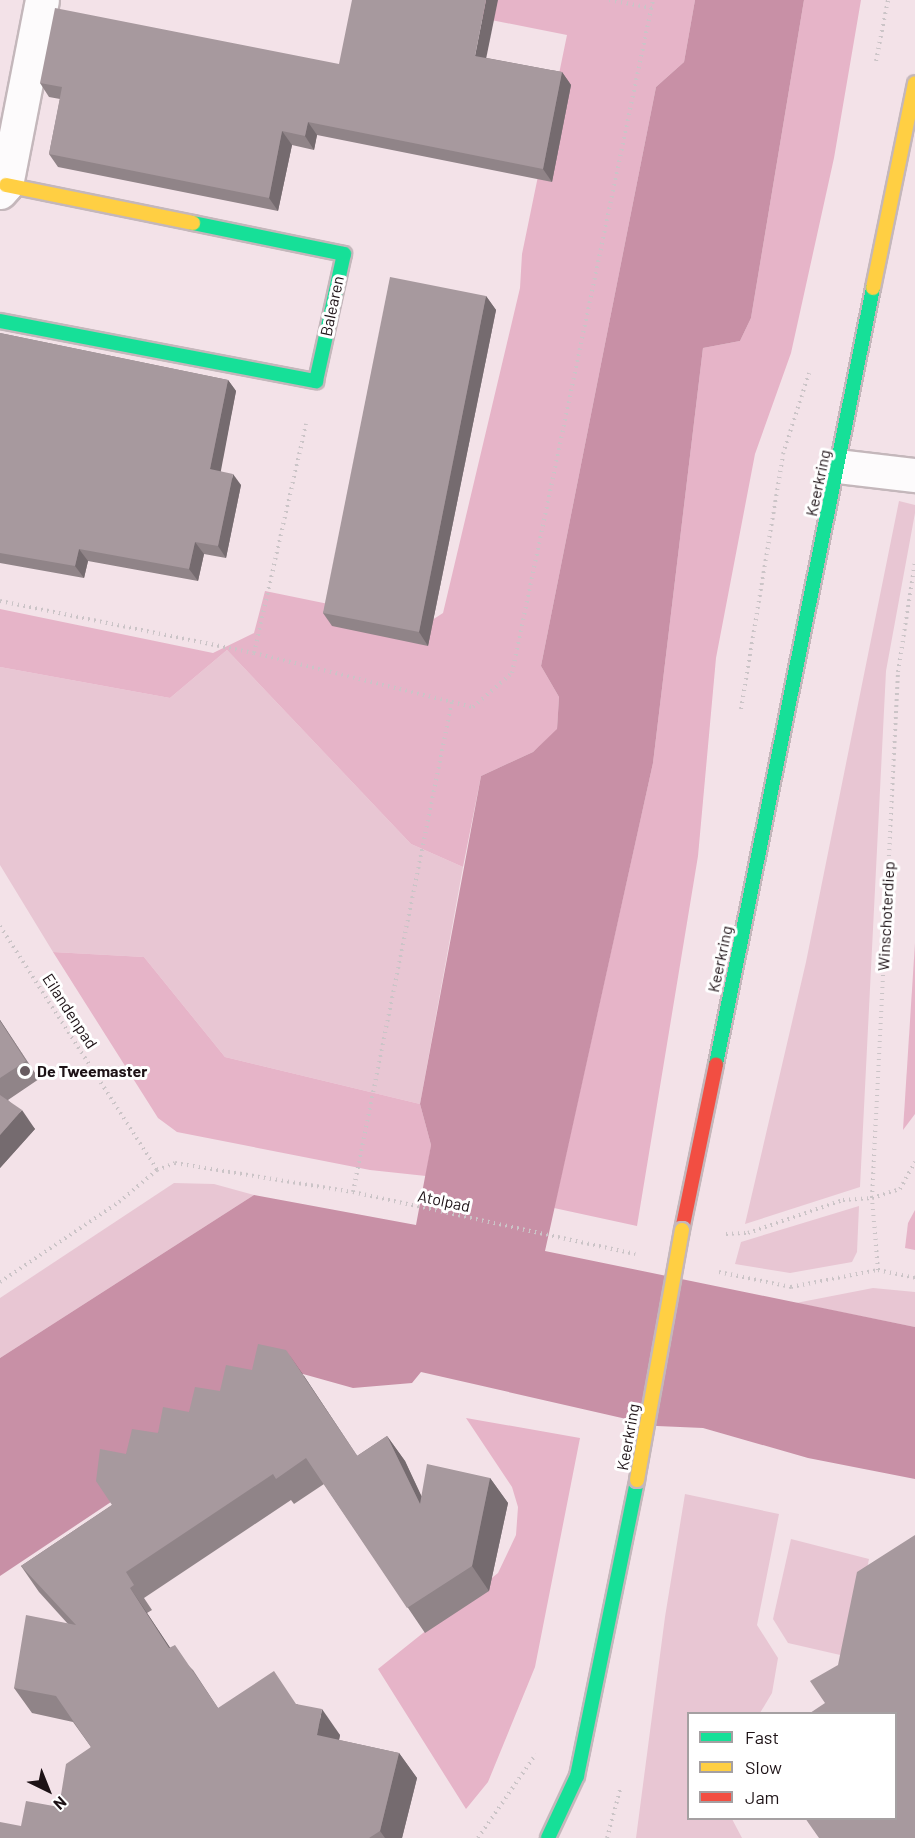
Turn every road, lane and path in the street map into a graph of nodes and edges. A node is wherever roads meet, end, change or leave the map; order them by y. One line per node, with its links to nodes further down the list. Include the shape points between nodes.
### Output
1 (42, 0): 6 (street, Balearen)
2 (609, 0): 4 (path)
3 (653, 0): 4 (path)
4 (652, 8): 14 (path, via 512,673 473,707)
5 (915, 83): 9 (street, Keerkring)
6 (3, 189): 8 (street, Balearen, via 344,254)
7 (0, 321): 8 (street)
8 (316, 381): 13 (path)
9 (838, 466): 10 (street); 26 (street, Keerkring, bridge, via 682,1230 637,1480 577,1776)
10 (915, 476)
11 (915, 562): 19 (path, Winschoterdiep, via 898,672)
12 (0, 601): 13 (path)
13 (254, 653): 14 (path)
14 (452, 702): 18 (path)
15 (0, 926): 17 (path, Eilandenpad)
16 (915, 1162): 19 (path, via 900,1189)
17 (157, 1170): 18 (path, Atolpad, via 175,1163); 25 (path, Atolpad, via 119,1202)
18 (353, 1192): 21 (path, Atolpad)
19 (872, 1198): 20 (path, via 843,1200 748,1233); 23 (path, Winschoterdiep)
20 (716, 1235)
21 (645, 1256)
22 (713, 1270): 23 (path, via 791,1287)
23 (878, 1270): 24 (path)
24 (915, 1278)
25 (0, 1282)
26 (548, 1838)

